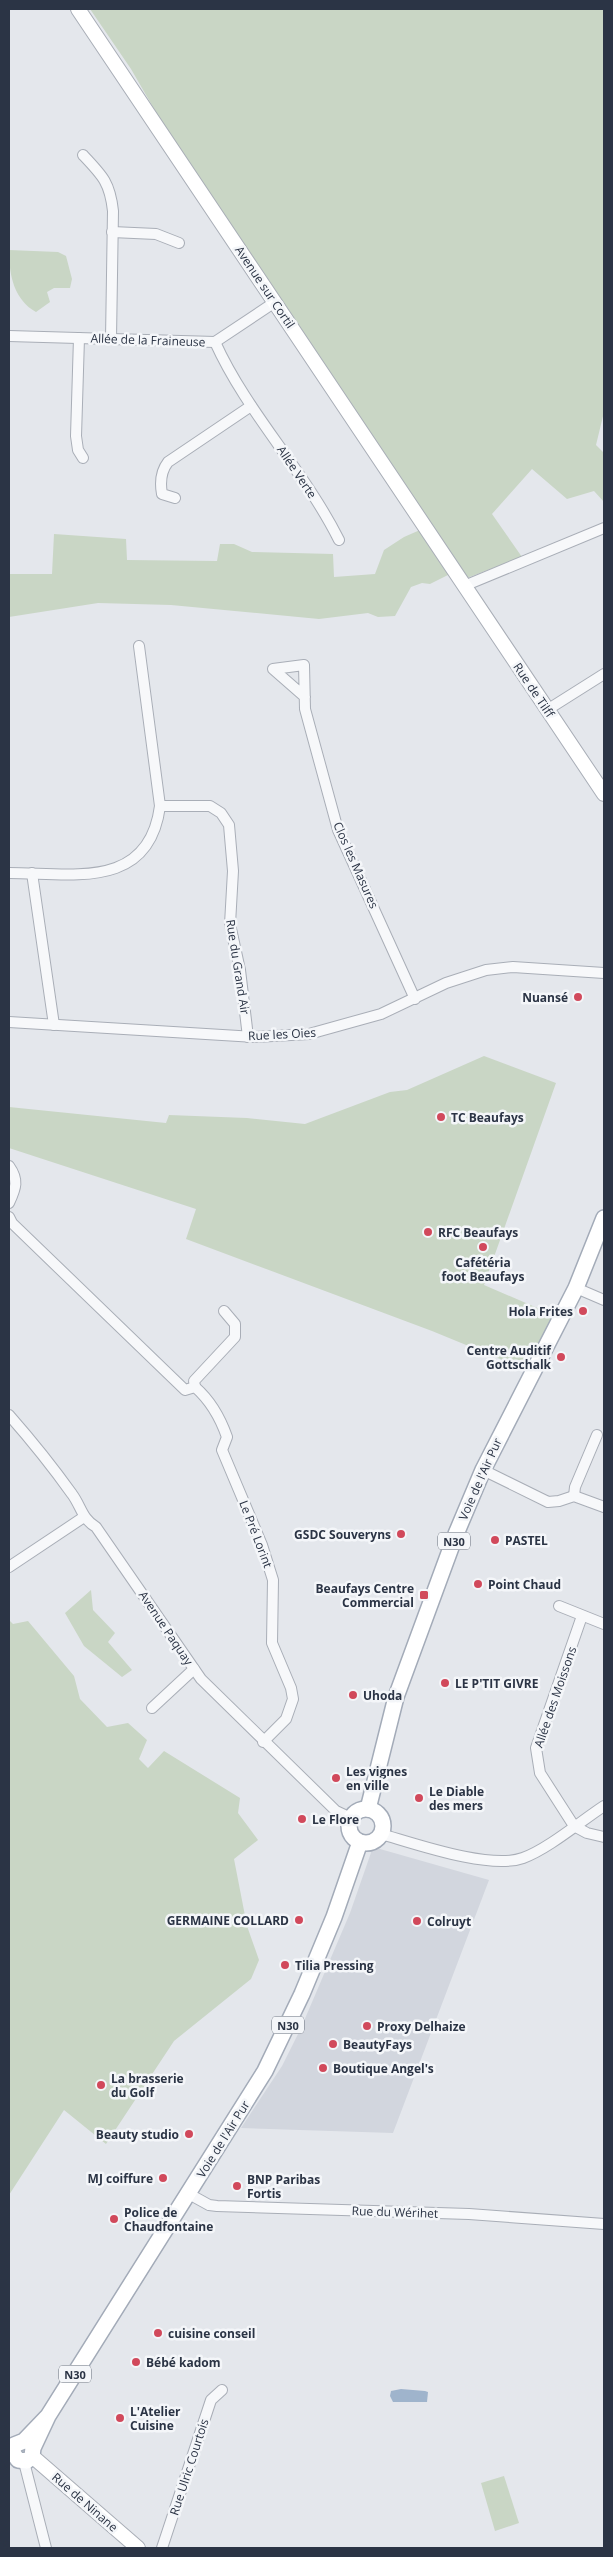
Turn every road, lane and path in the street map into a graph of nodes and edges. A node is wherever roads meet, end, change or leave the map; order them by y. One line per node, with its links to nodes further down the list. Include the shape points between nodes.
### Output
1 (78, 9): 5 (main road, Avenue sur Cortil)
2 (84, 155): 3 (street, via 105,178 111,192)
3 (112, 232): 4 (street, via 150,233); 8 (street)
4 (179, 243)
5 (275, 302): 9 (street, Allée de la Fraineuse); 15 (main road, Avenue sur Cortil)
6 (9, 336): 7 (street, Allée de la Fraineuse)
7 (79, 338): 8 (street, Allée de la Fraineuse); 11 (street, via 76,436)
8 (110, 339): 9 (street, Allée de la Fraineuse)
9 (215, 342): 10 (street, Allée Verte)
10 (252, 406): 12 (street, via 168,462 164,468 162,494); 14 (street, Allée Verte, via 328,518)
11 (83, 458)
12 (175, 498)
13 (604, 528): 16 (street)
14 (339, 540)
15 (450, 566): 16 (main road, Rue de Tilff)
16 (464, 586): 20 (main road, Rue de Tilff)
17 (139, 646): 22 (street)
18 (604, 674): 20 (street)
19 (305, 697): 26 (street, Clos les Masures, via 338,830)
20 (547, 710): 21 (main road, Rue de Tilff)
21 (604, 794)
22 (160, 806): 24 (street, via 158,821 141,853 121,867 103,874); 29 (street, Rue du Grand Air, via 210,806 221,813 229,825 233,872 230,924 240,970)
23 (9, 873): 24 (street)
24 (32, 873): 28 (street)
25 (604, 973): 26 (street, Rue les Oies, via 513,967 486,970 446,983)
26 (415, 999): 29 (street, Rue les Oies, via 382,1014 331,1030)
27 (9, 1022): 28 (street, Rue les Oies)
28 (54, 1025): 29 (street, Rue les Oies)
29 (248, 1036)
30 (9, 1166): 31 (street, via 17,1186)
31 (9, 1202)
32 (9, 1217): 37 (street, Le Pré Lorint, via 185,1390)
33 (604, 1218): 34 (main road, Voie de l'Air Pur / N30)
34 (576, 1288): 35 (street); 40 (main road, Voie de l'Air Pur / N30)
35 (604, 1300)
36 (224, 1311): 37 (street, via 235,1324 235,1337 194,1381)
37 (195, 1387): 50 (street, Le Pré Lorint, via 212,1405 224,1429 227,1437 222,1450 262,1545 273,1580 272,1643 293,1700 286,1719)
38 (9, 1415): 43 (street, Avenue Paquay, via 46,1458 80,1504)
39 (596, 1435): 41 (street)
40 (483, 1470): 41 (street, via 548,1502); 52 (main road, Voie de l'Air Pur / N30, via 396,1697)
41 (574, 1496): 42 (street)
42 (604, 1507)
43 (84, 1516): 44 (street); 48 (street, Avenue Paquay, via 96,1527)
44 (9, 1567)
45 (559, 1606): 46 (street)
46 (582, 1616): 47 (street); 54 (street, Allée des Moissons, via 536,1748 540,1773)
47 (604, 1624)
48 (194, 1669): 49 (street); 50 (street, Avenue Paquay)
49 (152, 1708)
50 (263, 1742): 53 (street, Avenue Paquay, via 336,1811)
51 (604, 1806): 54 (street)
52 (368, 1809): 53 (main road, via 358,1811); 55 (main road, via 381,1818)
53 (351, 1818): 57 (main road, via 350,1832)
54 (574, 1826): 55 (street, via 538,1851 508,1862 476,1859); 56 (street)
55 (381, 1834): 57 (main road, via 372,1842)
56 (604, 1837)
57 (360, 1842): 58 (main road, Voie de l'Air Pur / N30, via 334,1917 286,2030 240,2113)
58 (188, 2194): 59 (street, Rue du Wérihet, via 217,2206 469,2214); 61 (main road, Voie de l'Air Pur / N30)
59 (604, 2224)
60 (222, 2390): 64 (street, Rue Ulric Courtois, via 211,2400)
61 (23, 2454): 62 (street); 63 (main road, Rue de Ninane)
62 (46, 2548)
63 (138, 2548)
64 (162, 2548)

